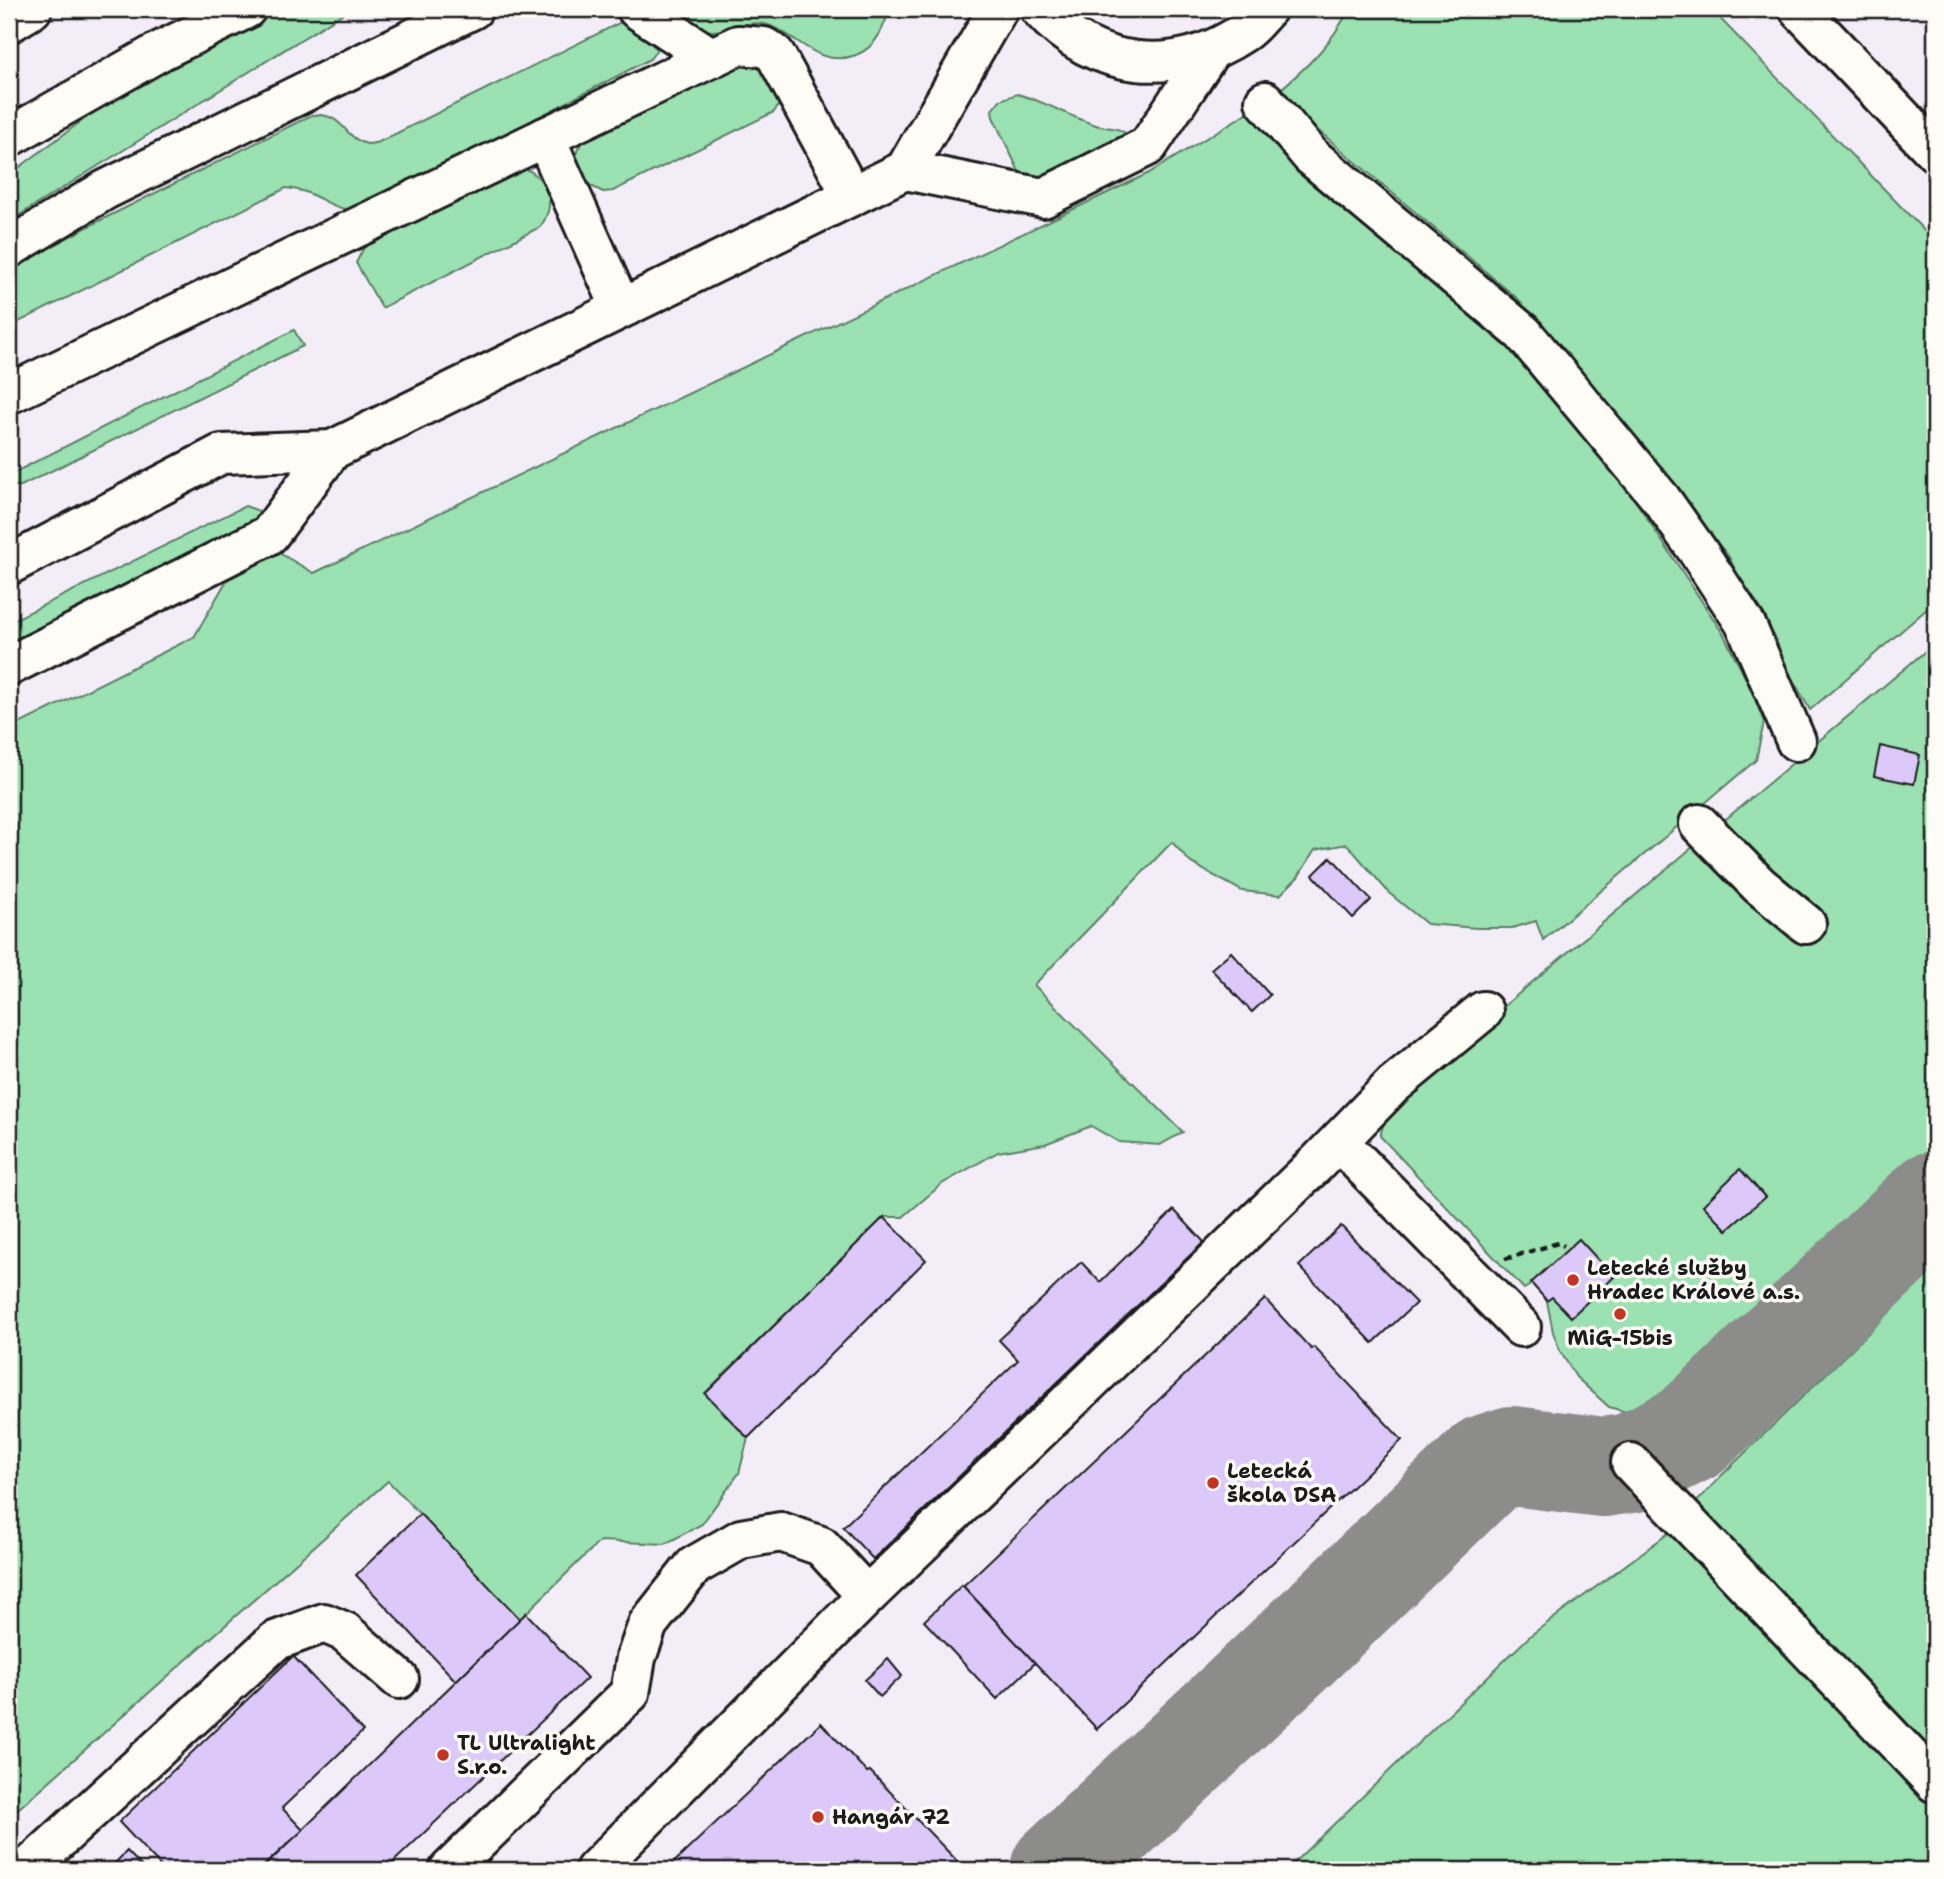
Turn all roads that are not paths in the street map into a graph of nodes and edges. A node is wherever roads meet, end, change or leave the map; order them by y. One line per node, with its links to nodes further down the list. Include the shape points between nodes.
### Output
1 (32, 9): 9 (street)
2 (246, 9): 13 (street, via 162,50)
3 (472, 9): 18 (street, via 105,190)
4 (637, 9): 11 (street)
5 (998, 9): 16 (street)
6 (1040, 9): 10 (street, via 1073,39 1126,60 1154,63)
7 (1267, 9): 10 (street, via 1247,31)
8 (1799, 9): 15 (street)
9 (9, 23)
10 (1210, 52): 16 (street, via 1148,146 1043,198)
11 (712, 58): 14 (street); 17 (street, via 738,45 764,47 775,54)
12 (1265, 101): 24 (street, via 1311,156 1523,333 1661,499 1746,625)
13 (9, 137)
14 (545, 137): 19 (street); 20 (street)
15 (1935, 152)
16 (905, 170): 17 (street)
17 (852, 196): 19 (street)
18 (9, 248)
19 (621, 308): 21 (street)
20 (9, 394)
21 (332, 450): 22 (street, via 221,454); 23 (street, via 269,535)
22 (9, 565)
23 (9, 666)
24 (1796, 741)
25 (1699, 824): 26 (street, via 1759,885)
26 (1806, 924)
27 (1483, 1011): 28 (street, via 1393,1085)
28 (1339, 1142): 29 (street); 31 (street)
29 (1521, 1327)
30 (1631, 1463): 33 (street)
31 (867, 1596): 35 (street, via 821,1546 781,1532 741,1539 694,1566 648,1624 630,1693); 36 (street)
32 (399, 1679): 34 (street, via 345,1632 324,1623 275,1641)
33 (1935, 1783)
34 (26, 1870)
35 (449, 1870)
36 (595, 1870)

